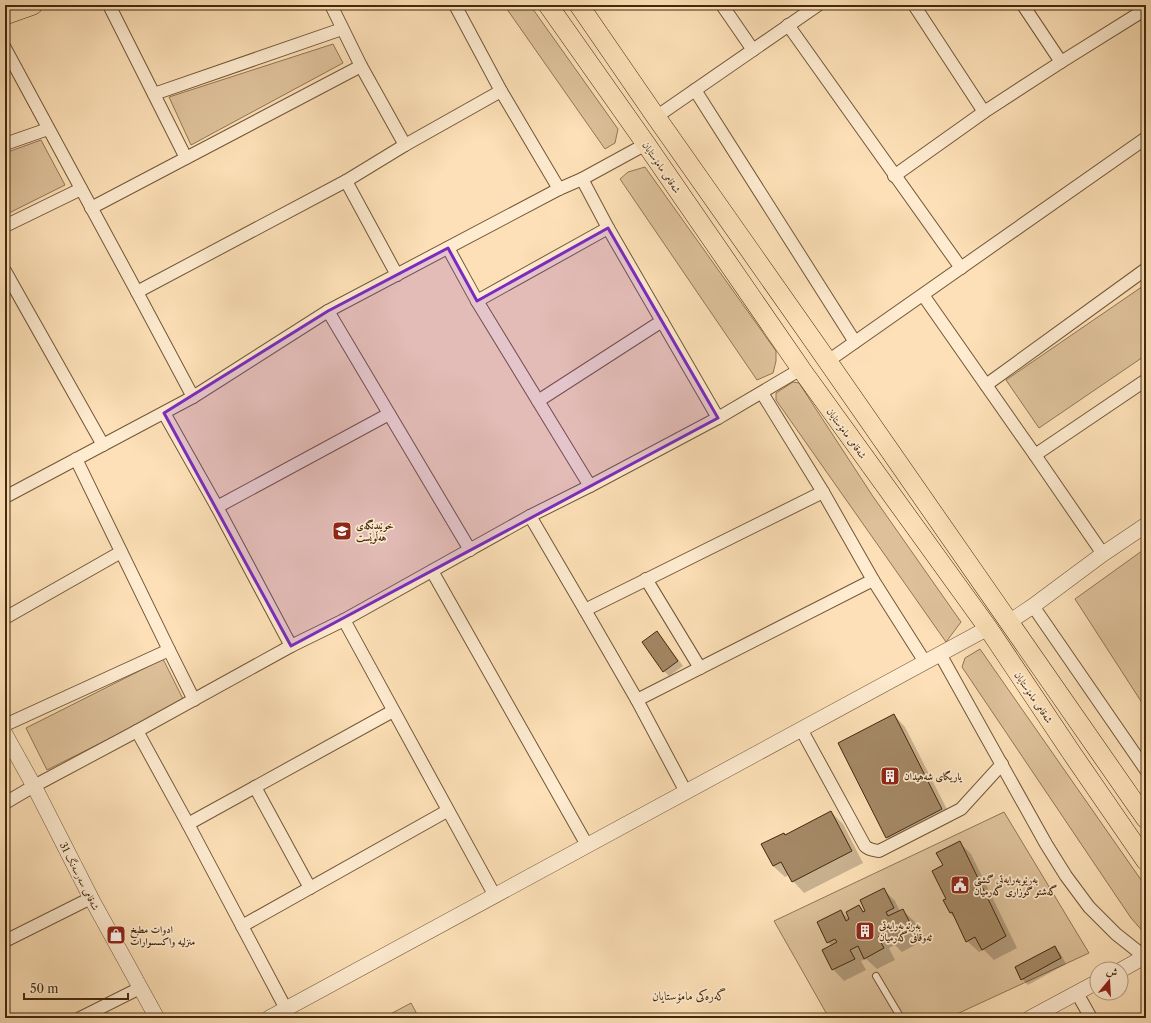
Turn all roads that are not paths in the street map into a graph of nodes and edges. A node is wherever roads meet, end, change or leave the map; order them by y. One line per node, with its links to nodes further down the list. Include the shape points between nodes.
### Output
1 (33, 5): 12 (main road)
2 (109, 5): 21 (street)
3 (331, 5): 14 (street)
4 (454, 5): 20 (street)
5 (548, 5): 27 (main road, شەقامی مامۆستایان)
6 (579, 5): 23 (main road)
7 (722, 5): 16 (street)
8 (818, 5): 13 (street)
9 (914, 5): 22 (street)
10 (1023, 5): 17 (street)
11 (1146, 9): 17 (street)
12 (5, 15)
13 (788, 25): 16 (street); 30 (street)
14 (342, 29): 18 (street); 21 (street)
15 (5, 48): 24 (street)
16 (753, 50): 19 (street)
17 (1061, 62): 22 (street)
18 (361, 66): 28 (street); 29 (street)
19 (695, 90): 23 (street); 48 (street)
20 (501, 91): 28 (street); 34 (street)
21 (154, 94): 29 (street)
22 (984, 112): 30 (street)
23 (656, 117): 49 (main road)
24 (48, 129): 26 (street); 33 (street)
25 (1146, 138): 39 (street)
26 (5, 144)
27 (646, 144): 31 (street); 50 (main road, شەقامی مامۆستایان)
28 (405, 145): 32 (street)
29 (186, 158): 35 (street)
30 (894, 176): 39 (street)
31 (582, 179): 34 (street); 37 (street)
32 (346, 181): 42 (street); 43 (street)
33 (81, 189): 35 (street); 36 (street)
34 (559, 189): 38 (street)
35 (91, 208): 43 (street)
36 (5, 226)
37 (608, 228): 45 (street); 47 (street)
38 (448, 248): 42 (street); 45 (street)
39 (961, 268): 44 (street)
40 (1146, 269): 52 (street)
41 (5, 270): 59 (street)
42 (397, 275): 46 (street)
43 (137, 292): 54 (street)
44 (923, 295): 48 (street); 52 (street)
45 (477, 301): 55 (street)
46 (328, 311): 54 (street); 57 (street)
47 (662, 321): 55 (street); 58 (street)
48 (855, 342): 49 (street)
49 (828, 361): 78 (main road)
50 (801, 369): 53 (street); 79 (main road, شەقامی مامۆستایان)
51 (1146, 380): 60 (street)
52 (986, 385): 60 (street)
53 (762, 393): 58 (street); 63 (street)
54 (193, 397): 56 (street)
55 (538, 401): 62 (street)
56 (164, 413): 59 (street); 65 (street)
57 (389, 414): 65 (street); 68 (street)
58 (718, 418): 62 (street)
59 (103, 445): 61 (street)
60 (1035, 455): 70 (street)
61 (76, 459): 64 (street); 69 (street)
62 (590, 486): 66 (street)
63 (823, 492): 72 (street); 73 (street)
64 (5, 496)
65 (216, 507): 80 (street)
66 (530, 516): 68 (street); 75 (street)
67 (1146, 524): 70 (street)
68 (470, 550): 71 (street)
69 (121, 552): 76 (street); 81 (street)
70 (1103, 554): 74 (street)
71 (432, 571): 77 (street); 105 (street)
72 (646, 579): 75 (street); 84 (street)
73 (873, 580): 83 (street); 84 (street)
74 (1033, 606): 78 (street); 95 (street)
75 (585, 610): 86 (street)
76 (5, 618)
77 (344, 620): 80 (street); 87 (street)
78 (1009, 622): 92 (main road)
79 (988, 628): 82 (street); 93 (main road, شەقامی مامۆستایان)
80 (291, 646): 85 (street)
81 (169, 650): 85 (street); 88 (street)
82 (940, 654): 83 (street); 94 (street)
83 (925, 662): 89 (street)
84 (700, 668): 86 (street)
85 (194, 700): 90 (street)
86 (637, 700): 99 (street)
87 (393, 711): 98 (street); 102 (street)
88 (5, 725)
89 (801, 729): 94 (street, via 868,849 879,850 961,809); 99 (street)
90 (137, 731): 97 (street); 104 (street)
91 (5, 734): 97 (street, شەقامی سەرسەنگ 31)
92 (1091, 741): 93 (main road, via 1087,751 1078,756); 96 (main road)
93 (1073, 755): 100 (main road, شەقامی مامۆستایان)
94 (1002, 764): 112 (street, via 1046,844 1089,907 1116,934)
95 (1146, 770)
96 (1122, 784): 100 (main road, via 1111,785); 103 (main road)
97 (34, 786): 101 (street); 109 (street, شەقامی سەرسەنگ 31)
98 (255, 787): 104 (street); 107 (street)
99 (686, 792): 105 (street)
100 (1102, 797): 106 (main road, شەقامی مامۆستایان)
101 (5, 803)
102 (447, 810): 107 (street); 108 (street)
103 (1146, 819)
104 (188, 824): 110 (street)
105 (587, 845): 108 (street)
106 (1146, 861)
107 (310, 888): 110 (street)
108 (494, 896): 118 (street)
109 (91, 898): 111 (street); 116 (street, شەقامی سەرسەنگ 31)
110 (242, 926): 118 (street)
111 (5, 941)
112 (1146, 956): 113 (street)
113 (1129, 966)
114 (876, 976): 122 (lane)
115 (1089, 986): 117 (street)
116 (140, 988): 119 (street); 120 (street, شەقامی سەرسەنگ 31)
117 (1077, 993): 123 (street); 124 (street)
118 (286, 1009): 121 (street)
119 (80, 1018)
120 (157, 1018)
121 (269, 1018)
122 (901, 1018)
123 (1030, 1018)
124 (1091, 1018)

